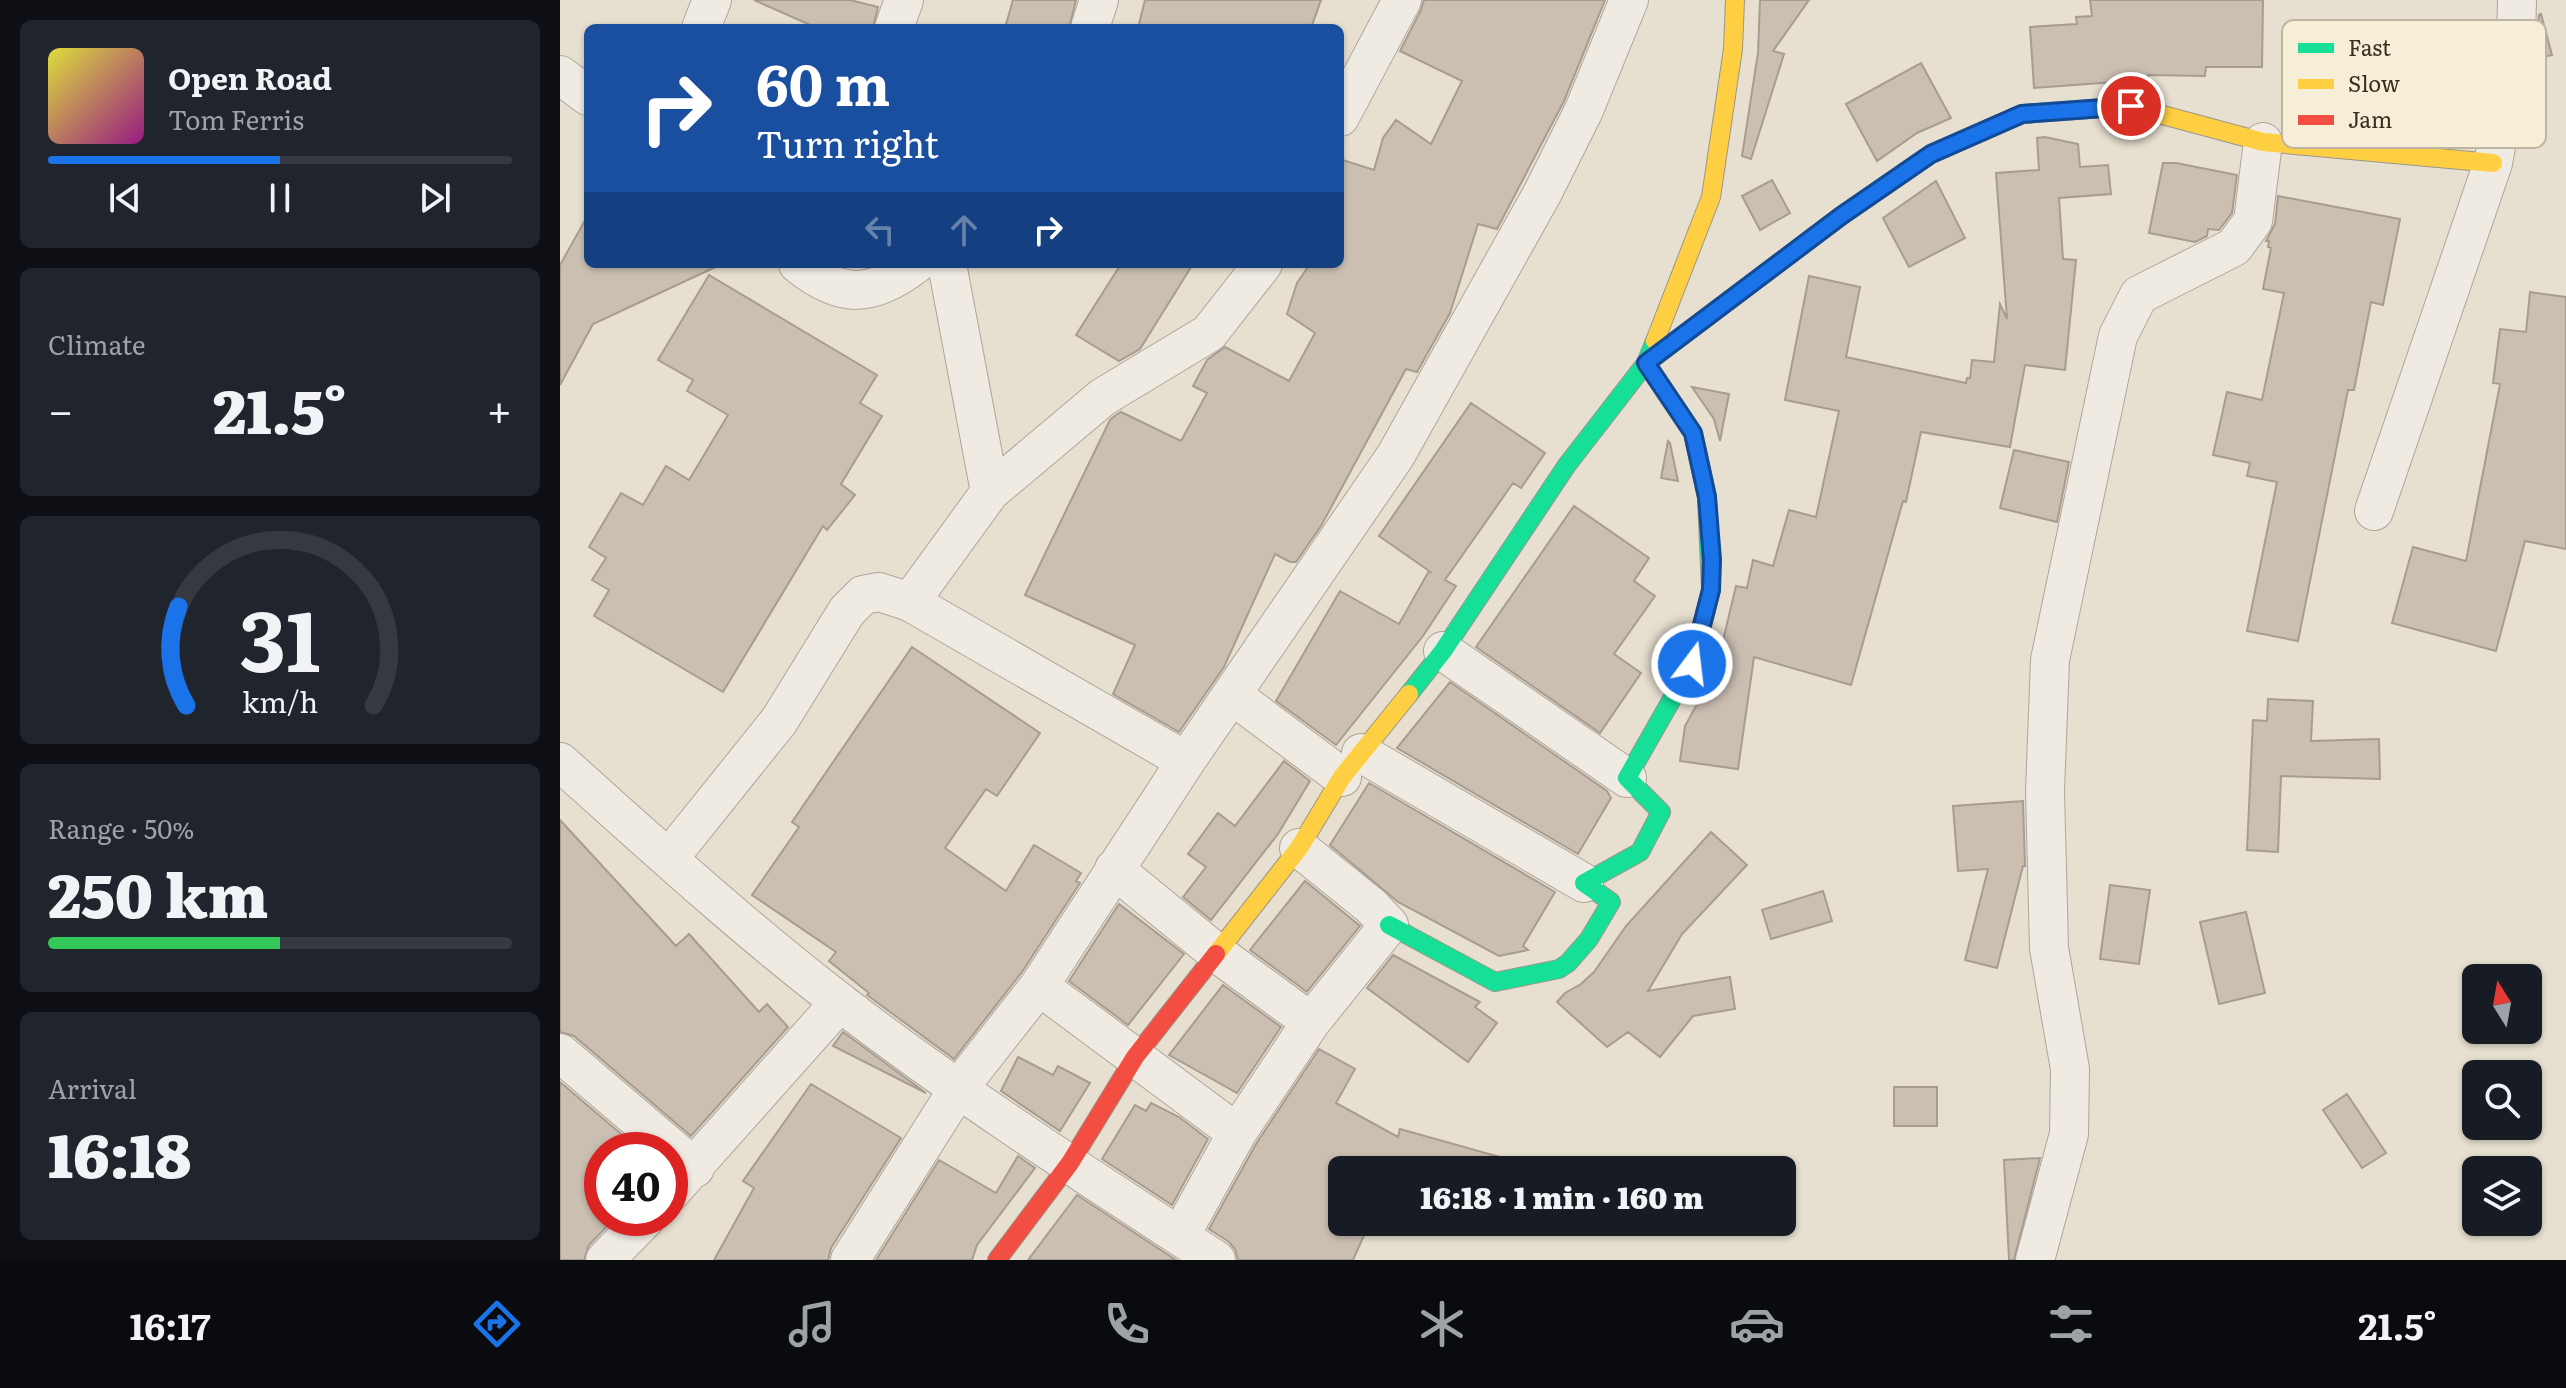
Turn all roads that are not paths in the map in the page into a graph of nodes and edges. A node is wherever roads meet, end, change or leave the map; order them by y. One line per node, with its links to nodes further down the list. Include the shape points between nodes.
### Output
1 (712, 0): 9 (street)
2 (904, 0): 10 (street)
3 (1099, 0): 11 (street)
4 (1402, 0): 14 (street)
5 (1629, 0): 29 (street, via 1556,166 1403,442)
6 (1735, 0): 24 (street, via 1711,197)
7 (2517, 0): 8 (street)
8 (2516, 20)
9 (703, 24)
10 (895, 24)
11 (1091, 24)
12 (560, 75): 13 (street)
13 (584, 93)
14 (1344, 109)
15 (2263, 142): 16 (street); 24 (street, via 2131,106 2022,114 1931,154); 56 (street, via 2253,221 2234,247 2139,295 2118,336 2050,660 2045,791 2049,948 2070,1069 2069,1134)
16 (2282, 144)
17 (2329, 148): 19 (street)
18 (2496, 148): 19 (street)
19 (2493, 163): 26 (street)
20 (807, 268): 21 (street, via 837,289 858,292)
21 (910, 268)
22 (948, 268): 25 (street)
23 (1260, 268): 25 (street, via 1209,333 1103,397)
24 (1646, 363): 28 (street, via 1567,465); 33 (street, via 1693,433 1707,497 1711,590 1692,664)
25 (990, 492): 27 (street)
26 (2374, 511)
27 (910, 602): 30 (street); 35 (street, via 879,592 863,595 847,611 779,721)
28 (1443, 651): 32 (street); 33 (street)
29 (1232, 695): 30 (street); 32 (street)
30 (1186, 761): 36 (street)
31 (560, 762): 35 (street)
32 (1352, 765): 34 (street); 37 (street)
33 (1627, 778): 37 (street, via 1661,812 1640,852)
34 (1299, 848): 38 (street); 39 (street)
35 (669, 858): 41 (street)
36 (1114, 869): 39 (street); 40 (street)
37 (1584, 883): 38 (street, via 1611,902 1569,964 1559,969 1495,982)
38 (1389, 925): 42 (street)
39 (1218, 954): 42 (street); 44 (street)
40 (1039, 986): 44 (street); 45 (street)
41 (840, 1002): 45 (street); 49 (street)
42 (1311, 1022): 47 (street)
43 (560, 1053): 46 (street)
44 (1135, 1057): 47 (street); 48 (street)
45 (958, 1089): 48 (street); 53 (street)
46 (636, 1132)
47 (1237, 1133): 51 (street)
48 (1070, 1163): 51 (street); 54 (street)
49 (688, 1173)
50 (628, 1236): 52 (street)
51 (1180, 1236): 55 (street)
52 (605, 1260)
53 (850, 1260)
54 (997, 1260)
55 (1216, 1260)
56 (2035, 1260)

